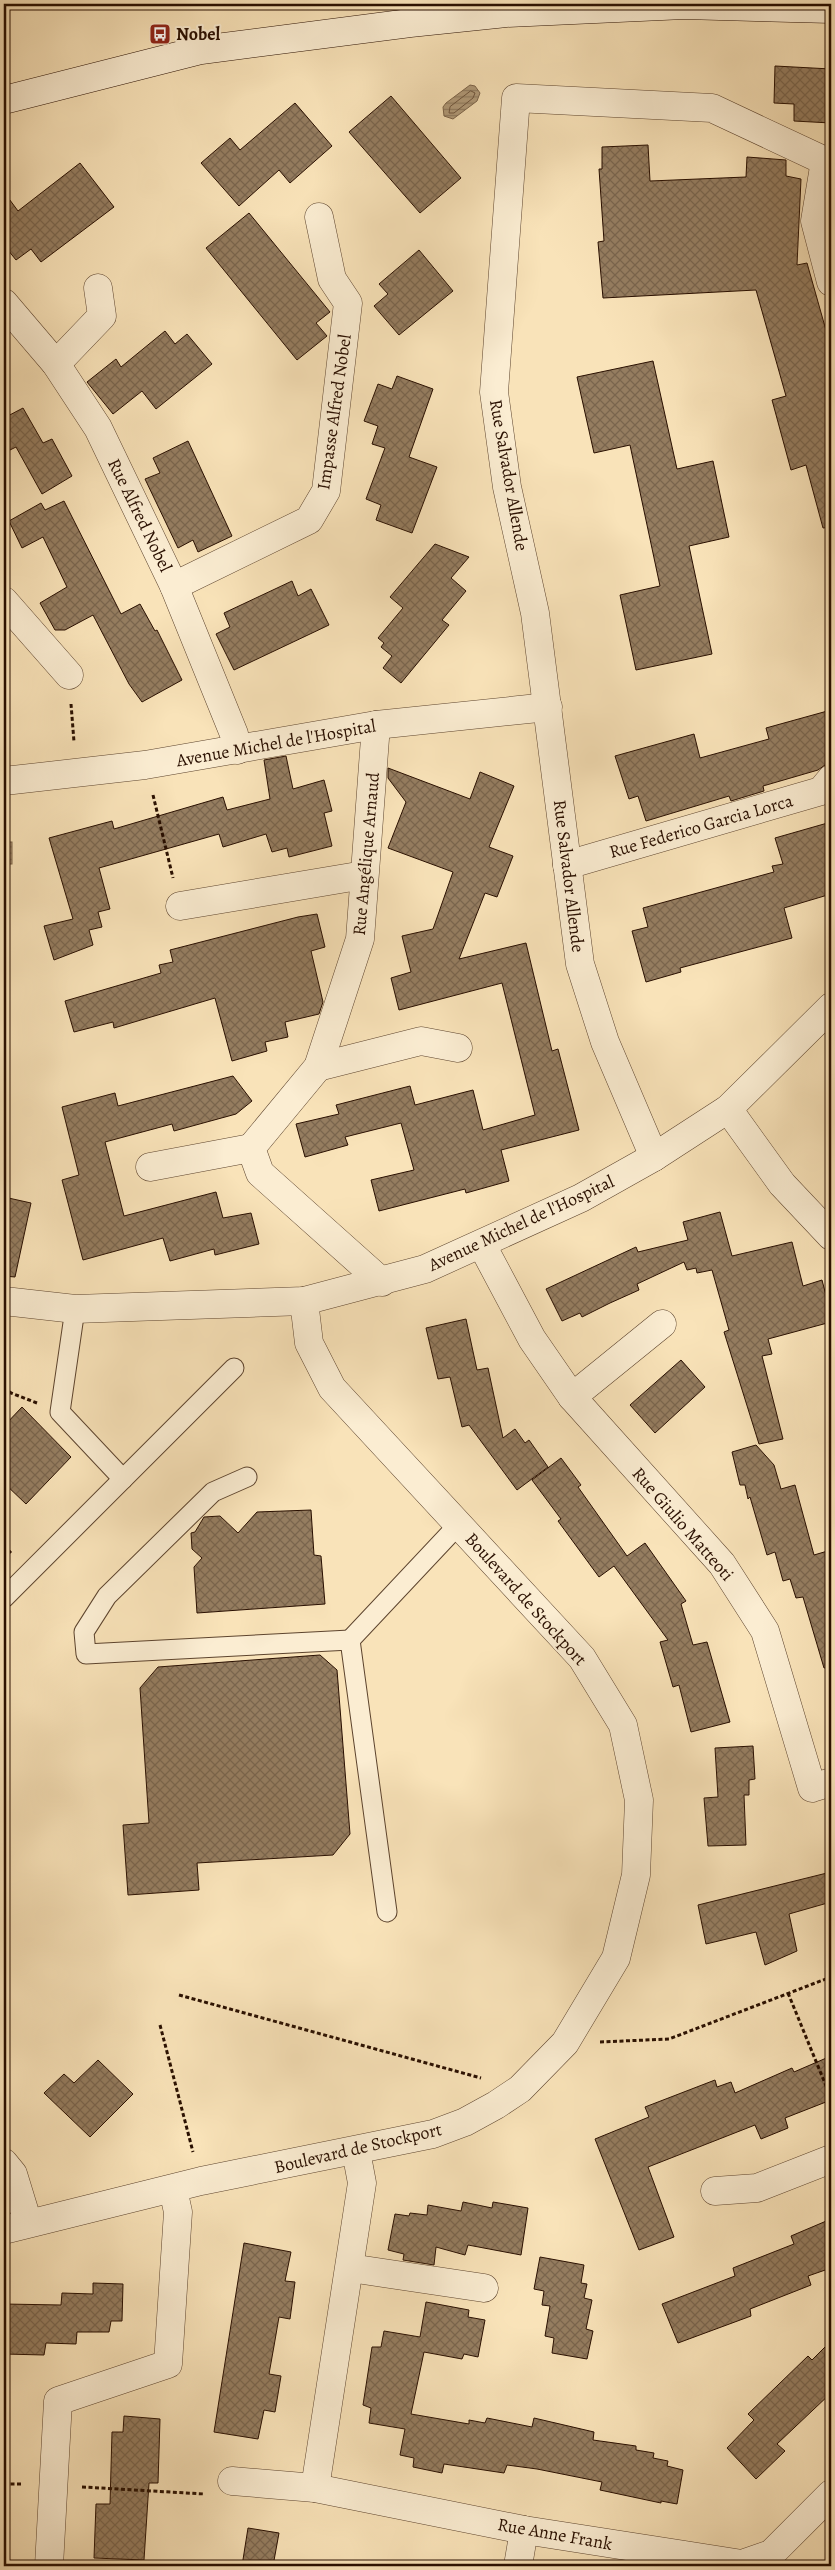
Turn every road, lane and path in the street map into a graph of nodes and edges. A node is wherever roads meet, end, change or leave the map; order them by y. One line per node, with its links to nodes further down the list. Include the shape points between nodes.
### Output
1 (604, 6): 2 (street); 3 (street, via 506,13 201,50)
2 (831, 9)
3 (4, 100)
4 (828, 160): 6 (street, via 815,221); 13 (street, Rue Salvador Allende, via 712,108 516,98 494,392 507,487 535,613)
5 (319, 217): 10 (street, Impasse Alfred Nobel, via 332,279 348,303 326,491 309,520)
6 (831, 282)
7 (98, 288): 9 (street, via 102,316)
8 (4, 303): 9 (street, Rue Alfred Nobel)
9 (56, 364): 10 (street, Rue Alfred Nobel, via 98,428)
10 (174, 586): 15 (street, Rue Alfred Nobel, via 234,734)
11 (4, 600): 12 (street)
12 (69, 675): 17 (path)
13 (548, 707): 14 (street, Avenue Michel de l'Hospital); 20 (street, Rue Salvador Allende)
14 (376, 725): 15 (street, Avenue Michel de l'Hospital); 21 (street, Rue Angélique Arnaud)
15 (237, 750): 16 (street, Avenue Michel de l'Hospital)
16 (145, 765): 17 (street, Avenue Michel de l'Hospital); 22 (path)
17 (77, 773): 19 (street, Avenue Michel de l'Hospital)
18 (831, 779): 20 (street, Rue Federico Garcia Lorca, via 821,791)
19 (4, 781)
20 (567, 865): 28 (street, Rue Salvador Allende, via 580,964 605,1042)
21 (364, 875): 22 (street); 25 (street, Rue Angélique Arnaud, via 360,939)
22 (180, 906)
23 (831, 1007): 26 (street, Avenue Michel de l'Hospital)
24 (458, 1048): 25 (street, via 421,1041)
25 (318, 1067): 27 (street, Rue Angélique Arnaud)
26 (728, 1109): 28 (street, Avenue Michel de l'Hospital); 30 (street, via 782,1184)
27 (251, 1148): 29 (street); 32 (street, via 260,1172)
28 (654, 1157): 31 (street, Avenue Michel de l'Hospital, via 581,1198)
29 (150, 1167)
30 (831, 1236)
31 (482, 1245): 32 (street, Avenue Michel de l'Hospital, via 425,1269); 39 (street, Rue Giulio Matteoti, via 532,1339)
32 (382, 1282): 34 (street, Avenue Michel de l'Hospital)
33 (4, 1301): 35 (street, Avenue Michel de l'Hospital)
34 (304, 1301): 35 (street, Avenue Michel de l'Hospital); 43 (street, Boulevard de Stockport, via 309,1343 332,1388)
35 (75, 1309): 40 (lane)
36 (662, 1324): 39 (street)
37 (234, 1368): 42 (lane)
38 (4, 1388): 40 (path)
39 (572, 1397): 46 (street, Rue Giulio Matteoti, via 722,1564 765,1631 812,1788)
40 (60, 1412): 42 (lane)
41 (247, 1477): 45 (lane, via 213,1492 107,1596 84,1632 86,1654)
42 (123, 1479): 44 (lane)
43 (459, 1524): 45 (lane); 52 (street, Boulevard de Stockport, via 582,1658 623,1725 639,1800 636,1875 616,1958)
44 (4, 1598)
45 (350, 1640): 47 (lane)
46 (831, 1782)
47 (387, 1912)
48 (831, 1977): 49 (path)
49 (788, 1993): 52 (path, via 668,2039); 54 (path)
50 (179, 1995): 53 (path)
51 (160, 2025): 58 (path)
52 (565, 2043): 53 (street, Boulevard de Stockport)
53 (520, 2089): 55 (street, Boulevard de Stockport, via 465,2122 433,2134)
54 (831, 2098)
55 (356, 2151): 58 (street, Boulevard de Stockport); 62 (street, via 362,2183)
56 (831, 2159): 60 (street, via 757,2188)
57 (4, 2163): 61 (street, via 13,2174)
58 (201, 2181): 59 (street, Boulevard de Stockport)
59 (173, 2189): 61 (street, Boulevard de Stockport); 66 (street, via 178,2212 168,2364 58,2401)
60 (715, 2191)
61 (16, 2227)
62 (350, 2268): 63 (street); 67 (street)
63 (484, 2288)
64 (232, 2481): 66 (path, via 202,2496); 67 (street, Rue Anne Frank)
65 (4, 2484): 66 (path)
66 (52, 2485): 70 (street)
67 (315, 2488): 69 (street, Rue Anne Frank)
68 (831, 2494): 69 (street, Rue Anne Frank, via 770,2554 742,2564)
69 (524, 2530): 71 (street)
70 (49, 2566)
71 (518, 2566)

